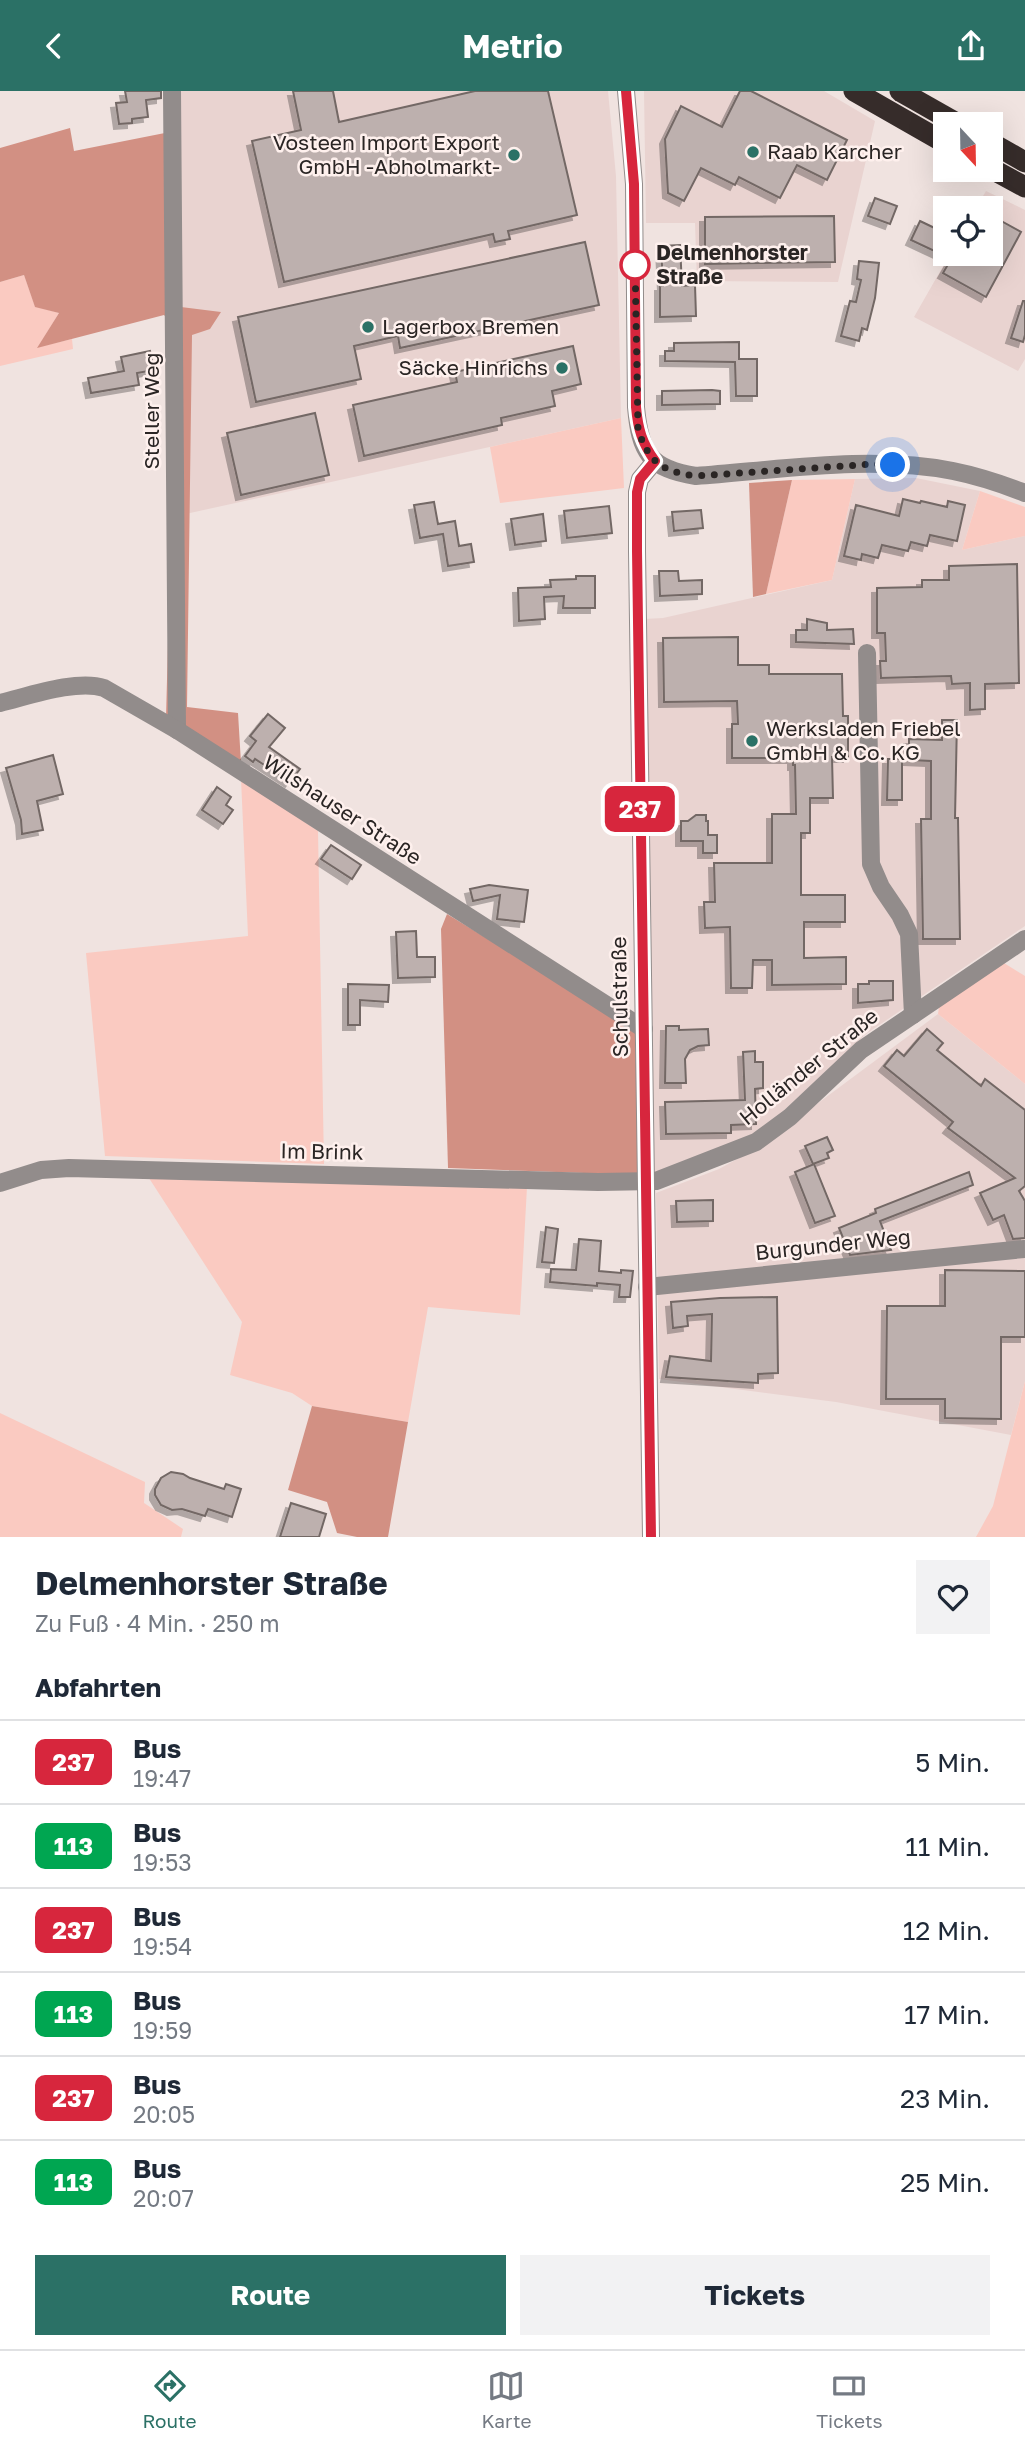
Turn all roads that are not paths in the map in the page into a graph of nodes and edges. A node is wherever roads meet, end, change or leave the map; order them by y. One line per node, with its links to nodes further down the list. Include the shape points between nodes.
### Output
1 (172, 91): 15 (street, Steller Weg)
2 (626, 91): 11 (street, via 634,184 636,407 641,438)
3 (854, 91): 6 (highway)
4 (900, 91): 5 (highway)
5 (937, 112)
6 (933, 136)
7 (1003, 149): 8 (highway)
8 (1025, 162)
9 (1003, 175): 10 (highway)
10 (1025, 187)
11 (655, 461): 12 (street, via 672,473 696,476 914,465 954,471); 18 (street, Schulstraße, via 640,479 637,492)
12 (1025, 493)
13 (867, 653): 17 (street, via 871,864 909,935)
14 (0, 703): 15 (street, Wilshauser Straße, via 98,686)
15 (177, 730): 18 (street, Wilshauser Straße)
16 (1025, 939): 17 (street, Holländer Straße)
17 (913, 1015): 19 (street, Holländer Straße, via 861,1050 790,1117 756,1142 656,1181)
18 (644, 1029): 19 (street, Schulstraße)
19 (645, 1181): 20 (street, Im Brink, via 69,1168 41,1170); 22 (street, Schulstraße)
20 (0, 1183)
21 (1024, 1249): 22 (street, Burgunder Weg)
22 (647, 1287): 23 (street, Schulstraße)
23 (651, 1537)

